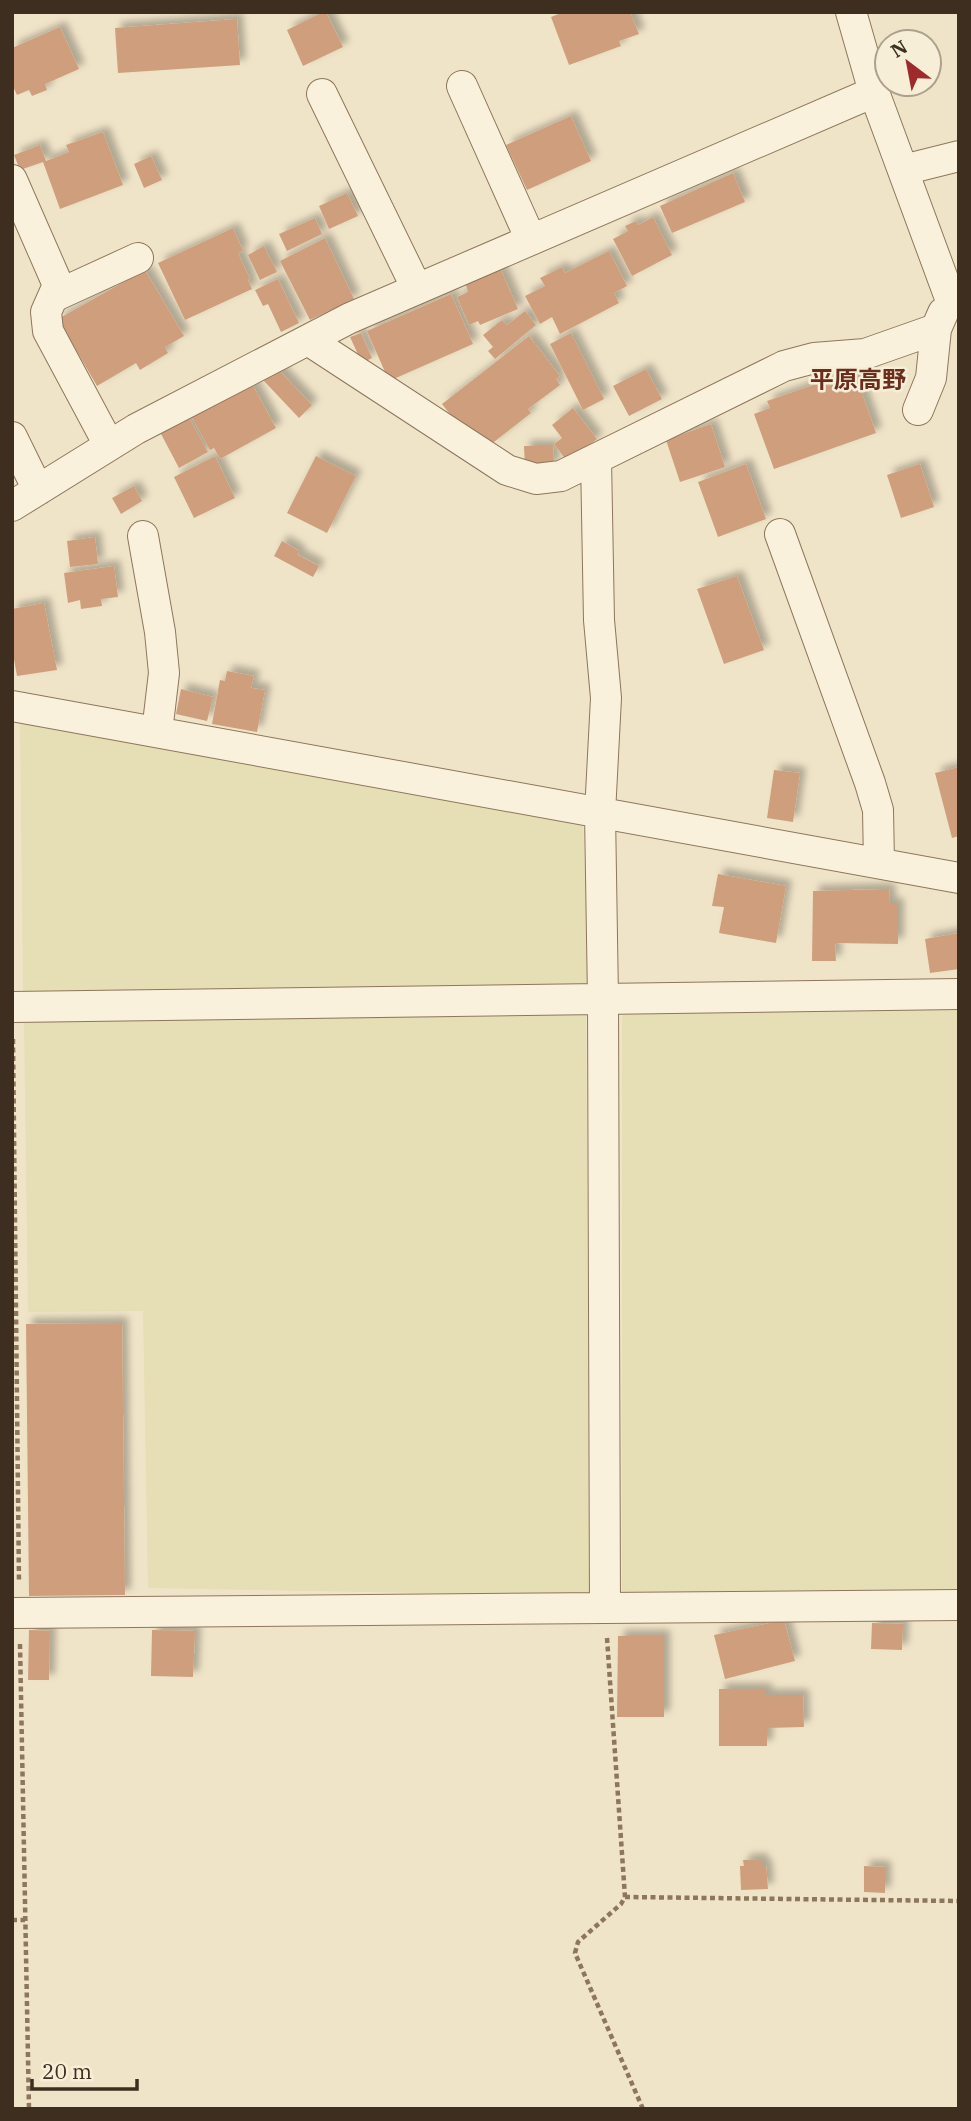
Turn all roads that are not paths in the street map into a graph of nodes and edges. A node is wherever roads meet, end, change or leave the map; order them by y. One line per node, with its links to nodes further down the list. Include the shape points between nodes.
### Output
1 (851, 12): 3 (street)
2 (461, 86): 10 (street)
3 (873, 89)
4 (873, 92): 10 (street)
5 (322, 94): 12 (street)
6 (876, 98): 8 (street)
7 (959, 156): 8 (street)
8 (903, 170): 14 (street)
9 (12, 180): 13 (street, via 58,285)
10 (531, 240): 12 (street)
11 (138, 258): 13 (street)
12 (417, 289): 16 (street)
13 (53, 297): 19 (street, via 46,312 48,331)
14 (954, 298): 15 (street)
15 (936, 329): 17 (street, via 931,377); 20 (street, via 865,354 814,358 784,366)
16 (308, 340): 19 (street); 20 (street, via 507,470 536,479 561,476)
17 (918, 410)
18 (12, 437): 21 (street)
19 (109, 445): 21 (street)
20 (596, 459): 27 (street, via 599,621 606,698)
21 (38, 490): 22 (street)
22 (12, 506)
23 (780, 534): 28 (street, via 870,783 878,810)
24 (143, 536): 26 (street, via 164,673)
25 (12, 706): 26 (street)
26 (156, 733): 27 (street)
27 (600, 813): 28 (street); 31 (street)
28 (879, 863): 29 (street)
29 (959, 878)
30 (959, 994): 31 (street)
31 (603, 999): 32 (street); 34 (street)
32 (12, 1007)
33 (959, 1605): 34 (street)
34 (605, 1608): 35 (street)
35 (16, 1613)

